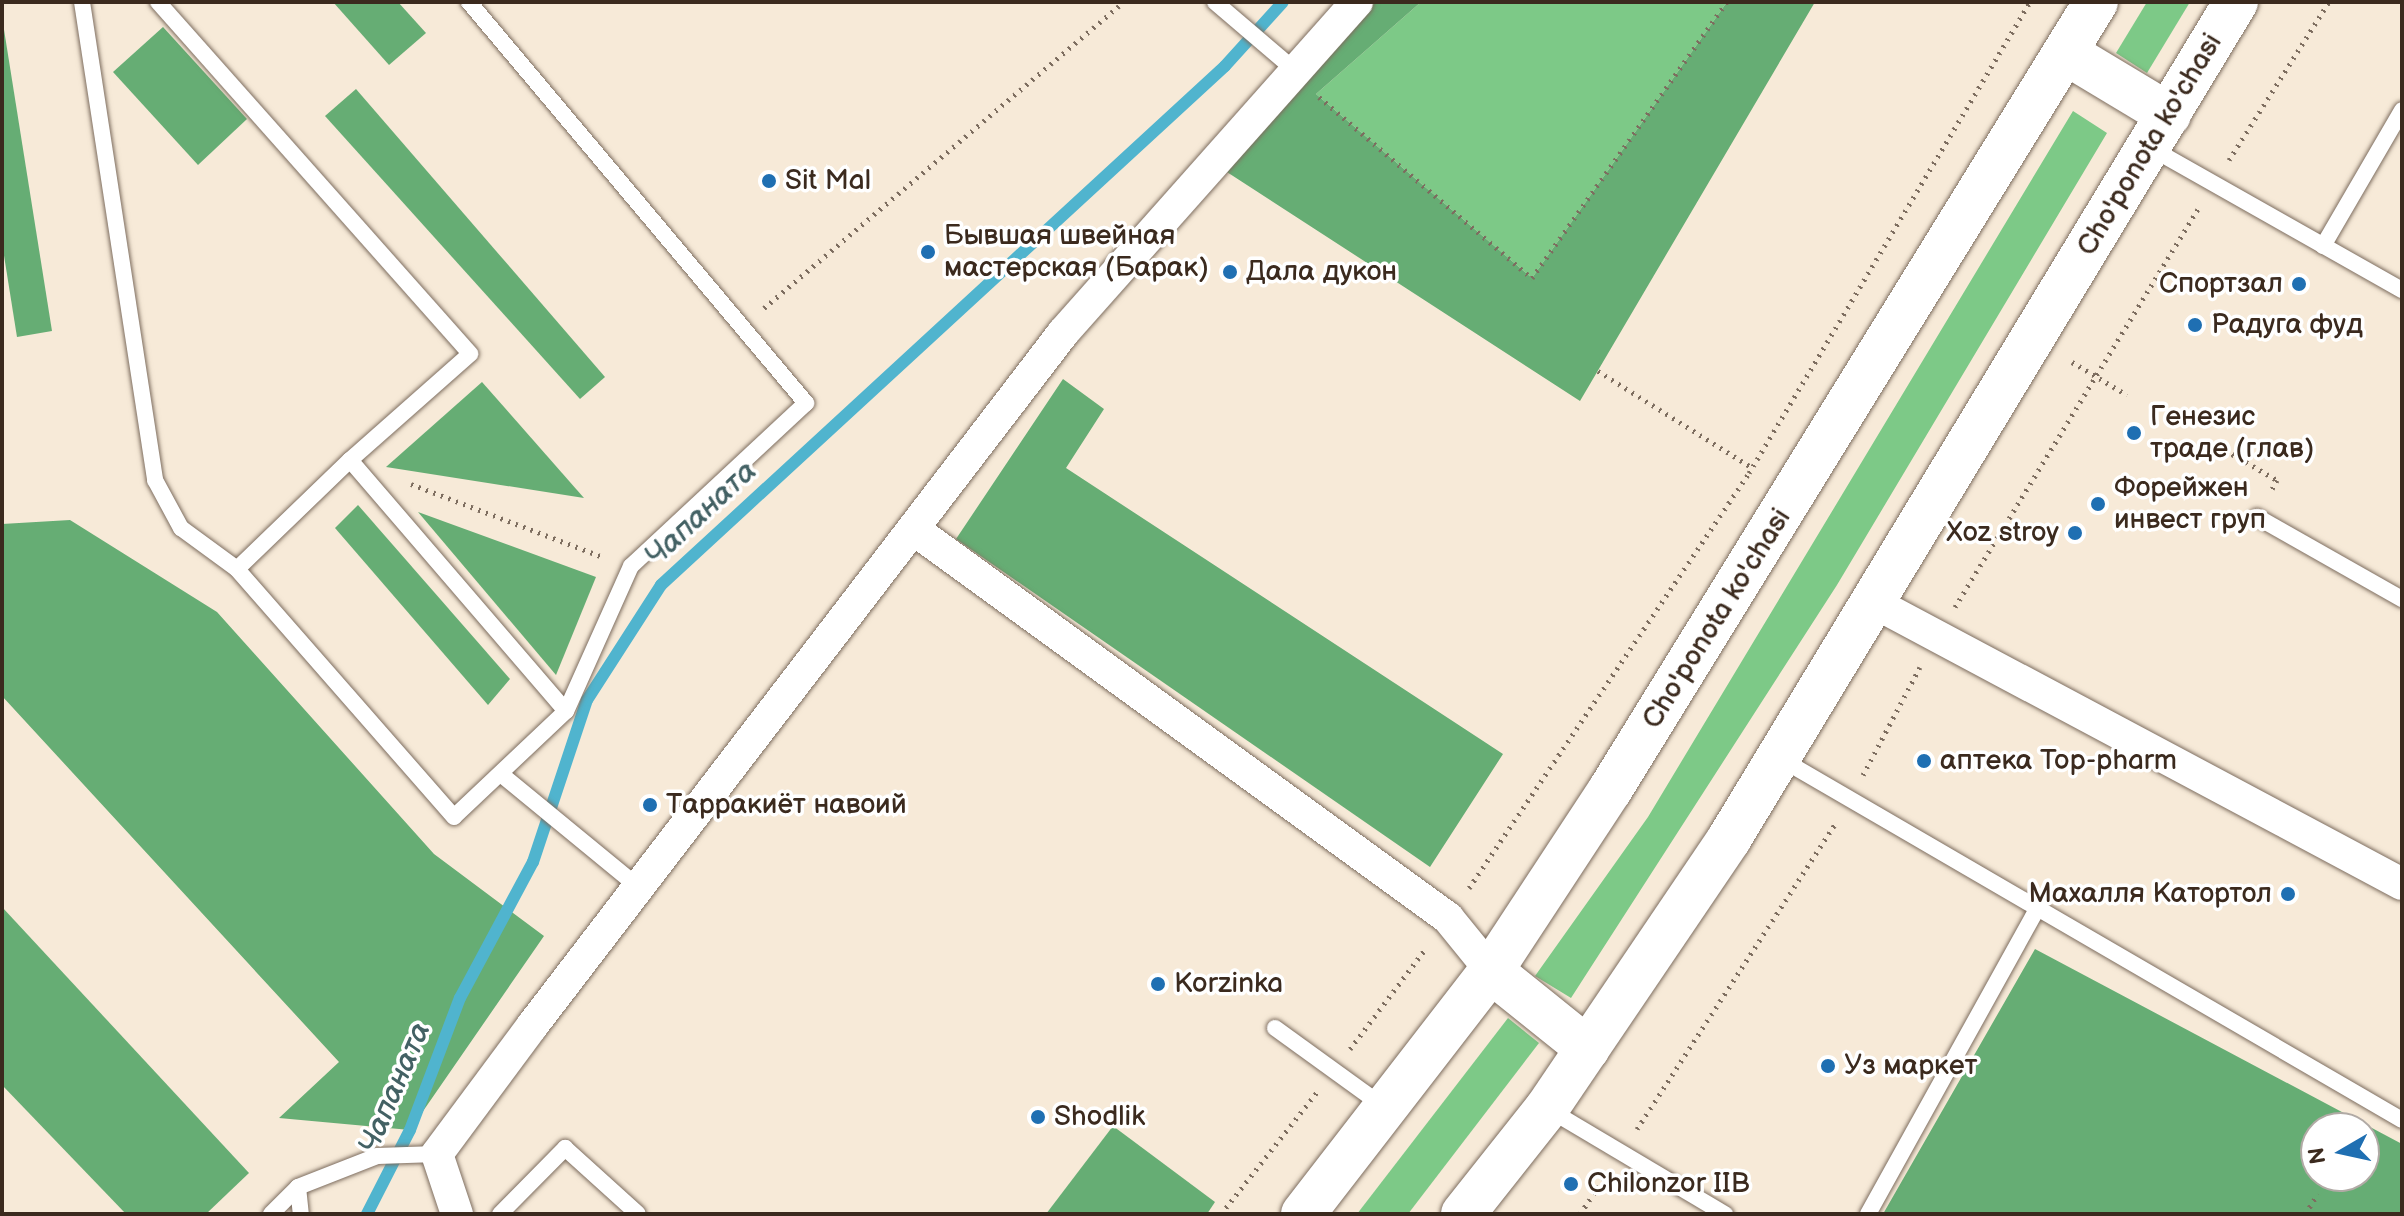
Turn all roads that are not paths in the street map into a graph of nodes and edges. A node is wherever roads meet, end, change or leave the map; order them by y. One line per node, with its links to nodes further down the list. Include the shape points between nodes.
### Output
1 (82, 2): 17 (lane, via 155,480 181,528)
2 (158, 2): 14 (lane, via 470,354)
3 (469, 2): 20 (lane, via 806,403 631,566)
4 (1357, 2): 9 (street)
5 (2096, 2): 8 (main road, Cho'ponota ko'chasi)
6 (2236, 2): 11 (main road, Cho'ponota ko'chasi)
7 (1220, 6): 9 (lane)
8 (2066, 53): 11 (main road); 26 (main road, Cho'ponota ko'chasi, via 1703,645)
9 (1297, 72): 16 (street, via 1063,333)
10 (2402, 110): 12 (lane)
11 (2159, 131): 12 (lane, via 2213,185); 19 (main road, Cho'ponota ko'chasi)
12 (2323, 246): 13 (lane)
13 (2402, 290)
14 (350, 460): 17 (lane); 20 (lane)
15 (2257, 517): 18 (lane)
16 (916, 531): 24 (street); 26 (street, via 1448,918)
17 (237, 569): 22 (lane, via 454,817)
18 (2402, 599)
19 (1873, 602): 21 (main road, Cho'ponota ko'chasi); 23 (street)
20 (566, 711): 22 (lane)
21 (1779, 758): 25 (lane); 28 (main road, Cho'ponota ko'chasi)
22 (502, 775): 24 (lane)
23 (2402, 884)
24 (641, 889): 32 (street)
25 (2036, 911): 31 (lane); 42 (lane)
26 (1491, 971): 28 (main road); 29 (main road, Cho'ponota ko'chasi)
27 (1275, 1028): 29 (lane)
28 (1588, 1049): 30 (main road, Cho'ponota ko'chasi)
29 (1385, 1108): 39 (main road, Cho'ponota ko'chasi)
30 (1547, 1108): 40 (main road, Cho'ponota ko'chasi); 41 (lane)
31 (2402, 1120)
32 (437, 1154): 33 (lane, via 377,1156); 36 (street)
33 (298, 1187): 34 (lane); 35 (lane)
34 (271, 1214)
35 (301, 1214)
36 (457, 1214)
37 (500, 1214): 38 (lane, via 565,1148)
38 (638, 1214)
39 (1303, 1214)
40 (1463, 1214)
41 (1725, 1214)
42 (1868, 1214)

